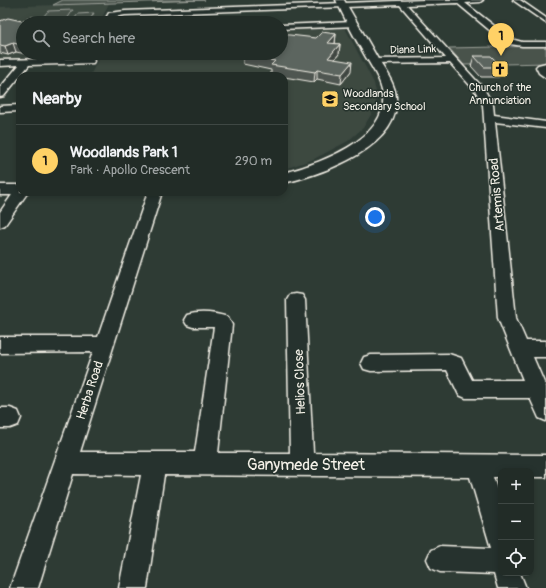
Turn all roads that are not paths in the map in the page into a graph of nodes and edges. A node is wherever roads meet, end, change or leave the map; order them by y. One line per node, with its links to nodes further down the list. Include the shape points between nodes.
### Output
1 (480, 0): 3 (street)
2 (516, 0): 7 (street)
3 (459, 1): 5 (street); 10 (street, via 508,41)
4 (341, 2): 5 (street); 6 (street, via 125,13); 8 (street)
5 (402, 3): 13 (street, Artemis Road)
6 (111, 16)
7 (546, 21)
8 (353, 24): 9 (street); 16 (street)
9 (288, 27)
10 (546, 44)
11 (53, 60): 15 (street)
12 (90, 60): 19 (street)
13 (453, 60): 16 (street, Diana Link); 25 (street, Artemis Road, via 485,98)
14 (0, 62): 15 (street)
15 (27, 62): 18 (street)
16 (374, 62): 27 (street, via 390,98 388,115 381,126 373,136 348,154 320,168)
17 (546, 66): 21 (street, via 541,67)
18 (19, 72)
19 (84, 72)
20 (16, 75): 22 (street)
21 (546, 75)
22 (0, 94)
23 (16, 108): 24 (street)
24 (0, 109)
25 (490, 118): 26 (street); 37 (street, Artemis Road, via 505,304 507,318)
26 (546, 125)
27 (288, 177)
28 (0, 190): 29 (street)
29 (16, 191)
30 (17, 196): 32 (street)
31 (154, 196): 36 (street, Herba Road)
32 (0, 222)
33 (296, 300): 45 (street, Helios Close)
34 (193, 320): 44 (street, via 216,320 223,325)
35 (0, 344): 36 (street)
36 (105, 344): 42 (street, Herba Road)
37 (519, 349): 38 (street); 40 (street, Artemis Road)
38 (546, 349)
39 (371, 363): 40 (street, via 449,362 454,364 466,389)
40 (537, 389): 41 (street, Artemis Road)
41 (546, 411)
42 (65, 463): 43 (street, Ganymede Street); 52 (street, Herba Road)
43 (154, 464): 44 (street, Ganymede Street); 53 (street)
44 (205, 464): 45 (street, Ganymede Street)
45 (302, 464): 46 (street, Ganymede Street)
46 (478, 466): 47 (street, Ganymede Street); 48 (street)
47 (546, 466)
48 (501, 540)
49 (440, 559): 50 (street)
50 (498, 561)
51 (508, 576): 54 (street)
52 (24, 588)
53 (133, 588)
54 (512, 588)

